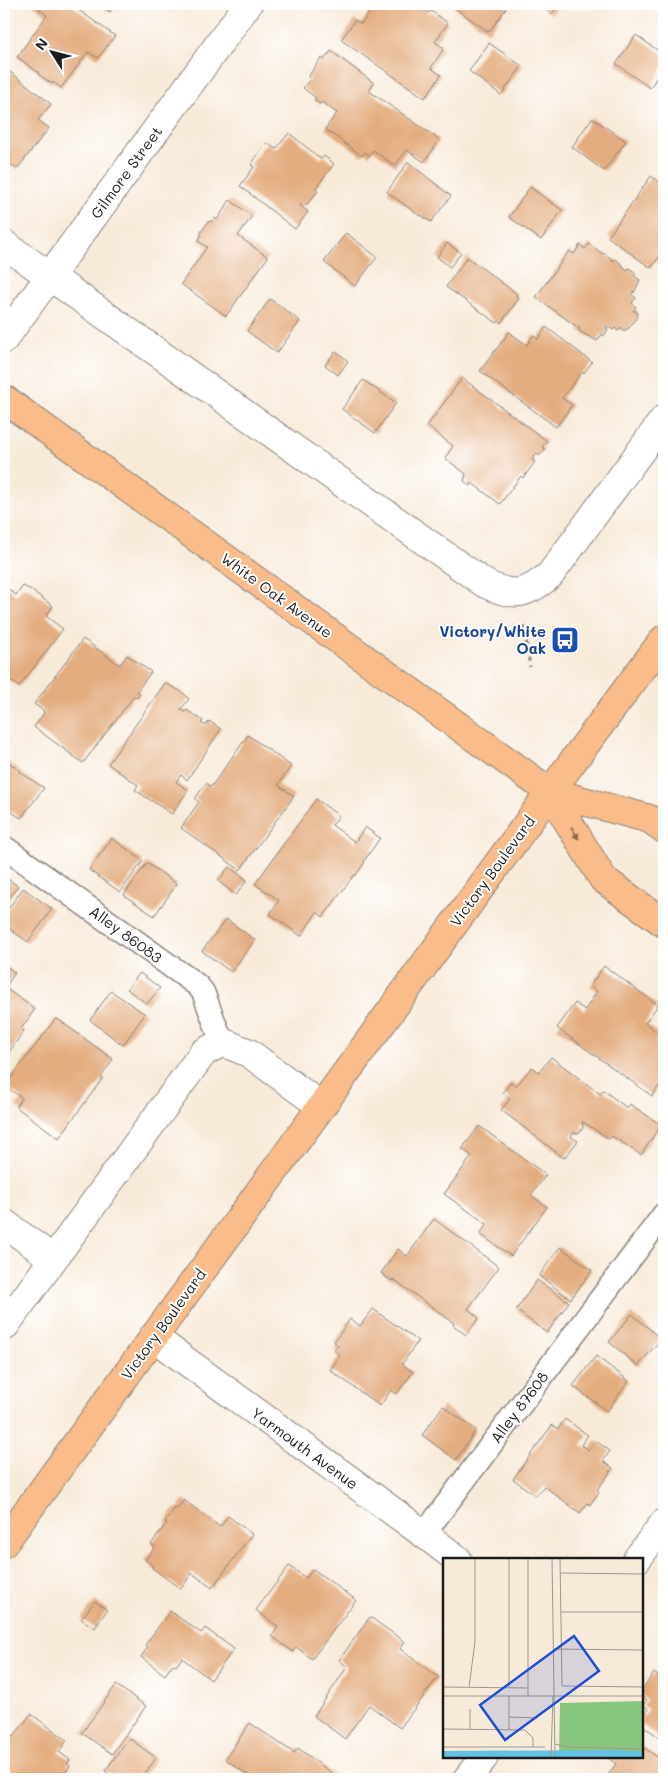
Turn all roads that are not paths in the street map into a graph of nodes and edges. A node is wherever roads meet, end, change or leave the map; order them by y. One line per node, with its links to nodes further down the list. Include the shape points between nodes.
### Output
1 (248, 4): 3 (street, Gilmore Street)
2 (4, 244): 3 (street)
3 (50, 277): 4 (street, Gilmore Street); 6 (street, via 501,592 520,593 536,587 550,575)
4 (4, 339)
5 (4, 399): 8 (main road, White Oak Avenue)
6 (664, 419)
7 (664, 639): 8 (main road, Victory Boulevard)
8 (550, 792): 9 (main road, White Oak Avenue, via 650,819); 11 (main road, White Oak Avenue, one-way to 11, via 603,879); 13 (main road, Victory Boulevard)
9 (664, 829)
10 (4, 847): 12 (lane, Alley 86083, via 197,985 203,992)
11 (664, 923)
12 (222, 1042): 13 (street, via 249,1053); 16 (street, via 203,1053)
13 (322, 1106): 18 (main road, Victory Boulevard)
14 (664, 1214): 20 (lane, Alley 87608)
15 (4, 1223): 16 (street)
16 (53, 1259): 17 (street)
17 (4, 1327)
18 (154, 1337): 20 (street, Yarmouth Avenue); 21 (main road, Victory Boulevard)
19 (664, 1523): 23 (street)
20 (424, 1534): 22 (street, Yarmouth Avenue)
21 (4, 1543)
22 (456, 1558)
23 (638, 1558)
24 (483, 1758): 25 (street)
25 (467, 1779)

